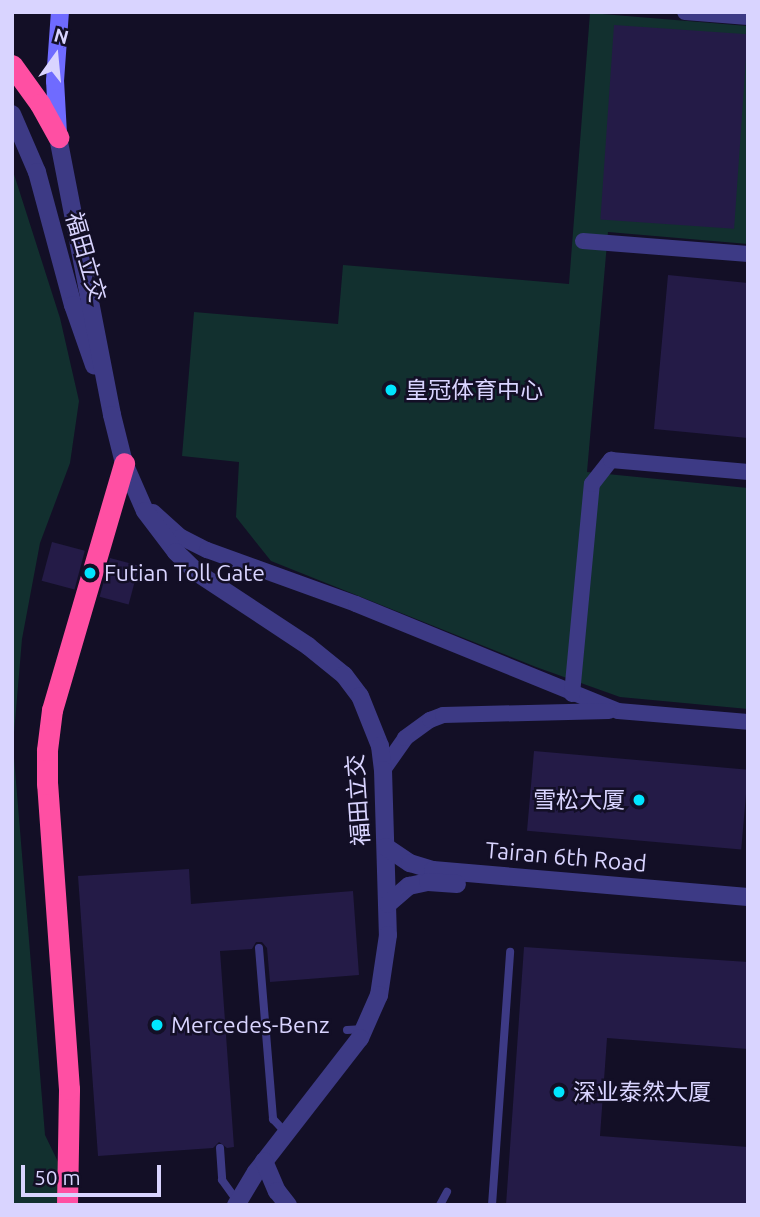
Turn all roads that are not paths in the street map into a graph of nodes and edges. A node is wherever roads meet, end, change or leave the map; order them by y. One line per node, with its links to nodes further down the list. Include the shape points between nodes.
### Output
1 (60, 12): 6 (main road, via 55,80)
2 (685, 12): 3 (street)
3 (748, 17)
4 (12, 65): 6 (highway)
5 (12, 114): 9 (street, 福田立交, via 37,172 73,305)
6 (58, 137): 9 (street, 福田立交)
7 (583, 241): 8 (street)
8 (748, 254)
9 (112, 415): 10 (street, 福田立交)
10 (124, 463): 12 (street, 福田立交); 28 (highway, via 52,710 47,750 66,1039)
11 (748, 472): 13 (street, via 611,460 592,484)
12 (136, 492): 13 (street, via 181,537 207,551 356,604); 16 (street, 福田立交, via 156,527 199,574 344,675 371,719)
13 (572, 694): 14 (street)
14 (618, 711): 15 (street); 16 (street, via 443,715 405,738)
15 (748, 722)
16 (383, 770): 17 (street, 福田立交)
17 (386, 847): 18 (street, Tairan 6th Road, via 410,863 433,870); 19 (street, 福田立交)
18 (748, 897)
19 (388, 904): 20 (street, Tairan 6th Road, via 402,890 428,882); 23 (street, 福田立交, via 379,995)
20 (748, 908)
21 (259, 948): 23 (lane, via 273,1119)
22 (510, 952): 31 (lane)
23 (286, 1133): 25 (street, 福田立交)
24 (220, 1148): 27 (lane, via 222,1180)
25 (264, 1161): 27 (street, 福田立交); 29 (street)
26 (447, 1192): 30 (lane)
27 (237, 1204)
28 (67, 1205)
29 (288, 1205)
30 (440, 1205)
31 (492, 1205)

